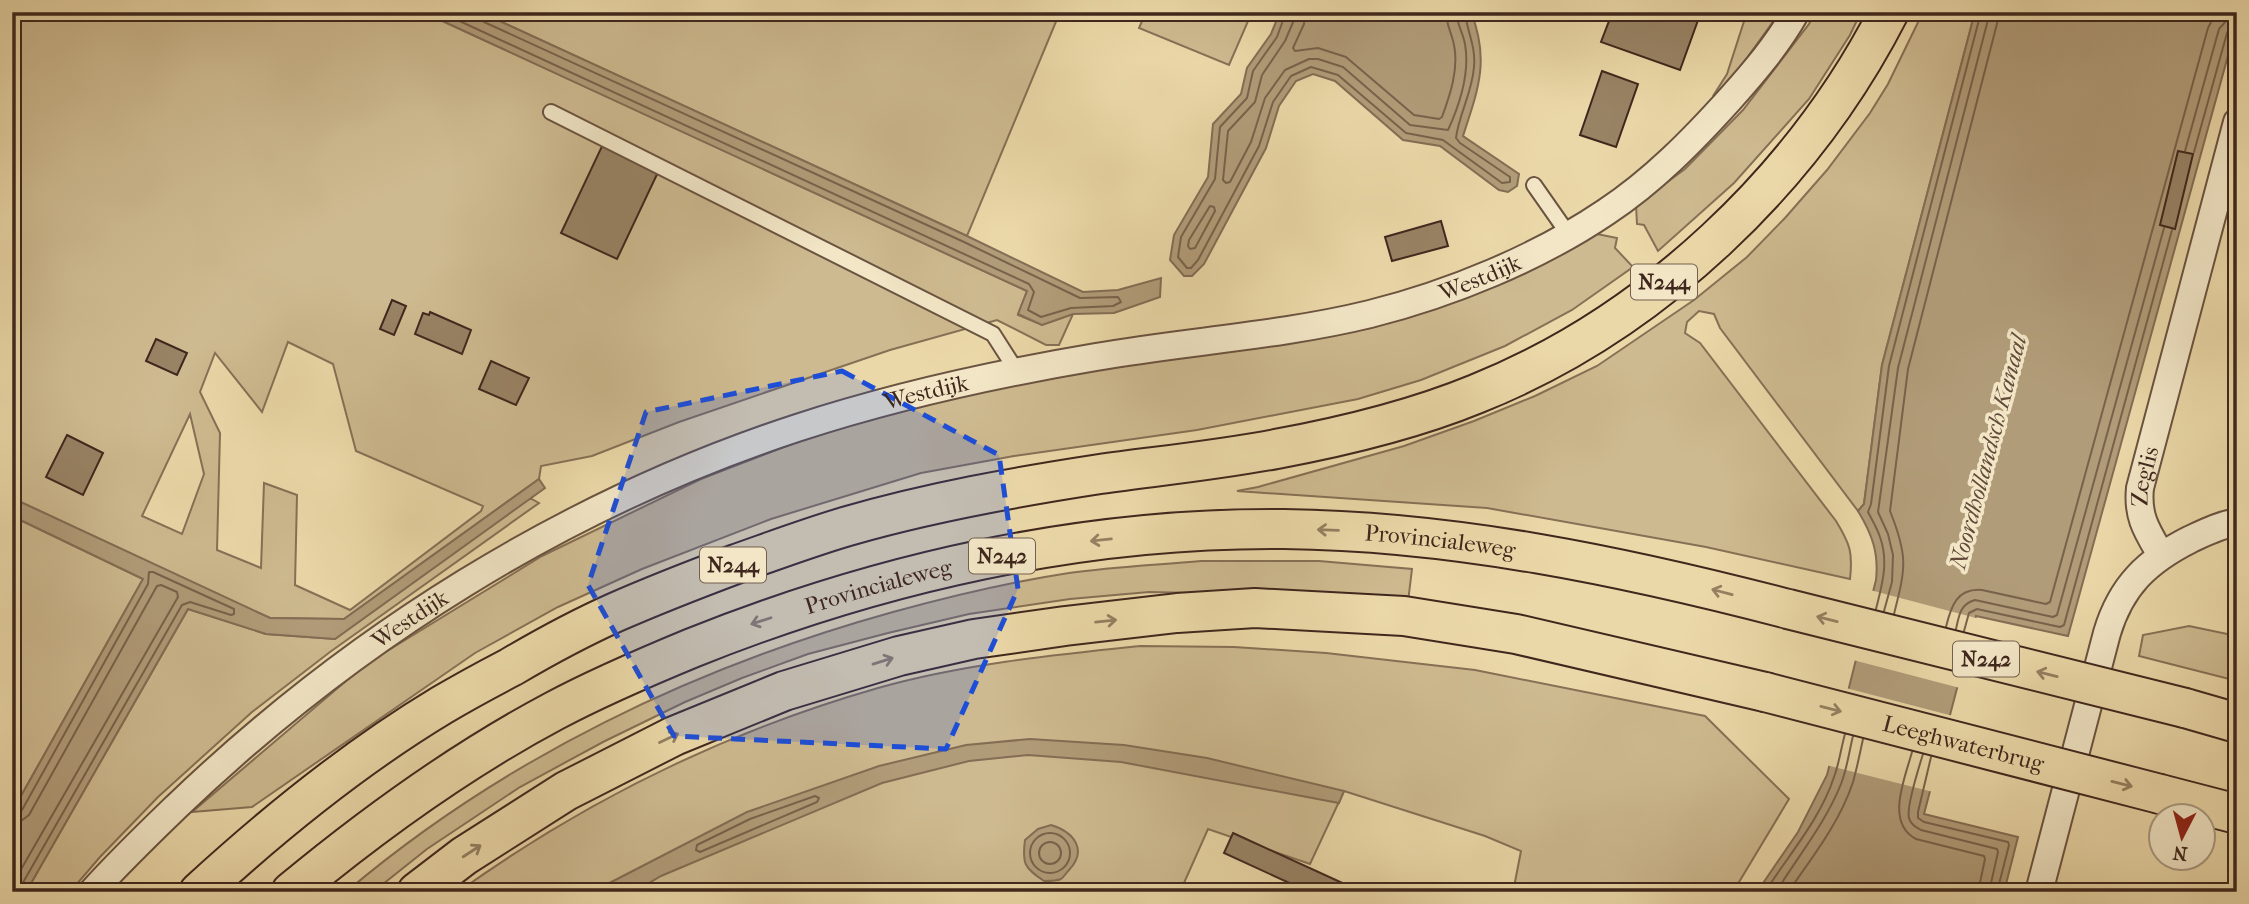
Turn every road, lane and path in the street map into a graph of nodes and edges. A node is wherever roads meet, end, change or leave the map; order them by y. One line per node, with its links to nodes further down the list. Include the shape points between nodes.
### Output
1 (1796, 12): 6 (street, Westdijk, via 1759,66 1676,156 1609,211)
2 (1889, 12): 13 (main road, N244, via 1864,59 1812,135 1756,200 1634,306 1540,364 1475,394 1349,434 928,504 831,531 695,579 612,613 441,705 303,802)
3 (551, 112): 7 (lane, via 993,334)
4 (2237, 122): 9 (street, Zeglis, via 2140,488 2140,512)
5 (1534, 186): 6 (lane)
6 (1569, 235): 7 (street, Westdijk, via 1465,283 1367,314)
7 (1016, 370): 12 (street, Westdijk, via 793,429 645,488 536,540 381,638 272,720)
8 (2237, 522): 9 (street)
9 (2161, 555): 16 (street, via 2127,588 2111,618)
10 (2237, 723): 14 (main road, Provincialeweg / N242, one-way to 14, bridge, via 1700,586 1559,557 1358,531 1202,531 1038,548 939,568 751,625 655,663 555,711 460,766)
11 (2237, 814): 15 (main road, Leeghwaterbrug, one-way to 11, bridge, via 566,791 674,736 784,691 974,639 1177,612 1255,608 1404,616 1516,634 1765,692)
12 (92, 892)
13 (199, 892)
14 (291, 892)
15 (417, 892)
16 (2039, 892)

